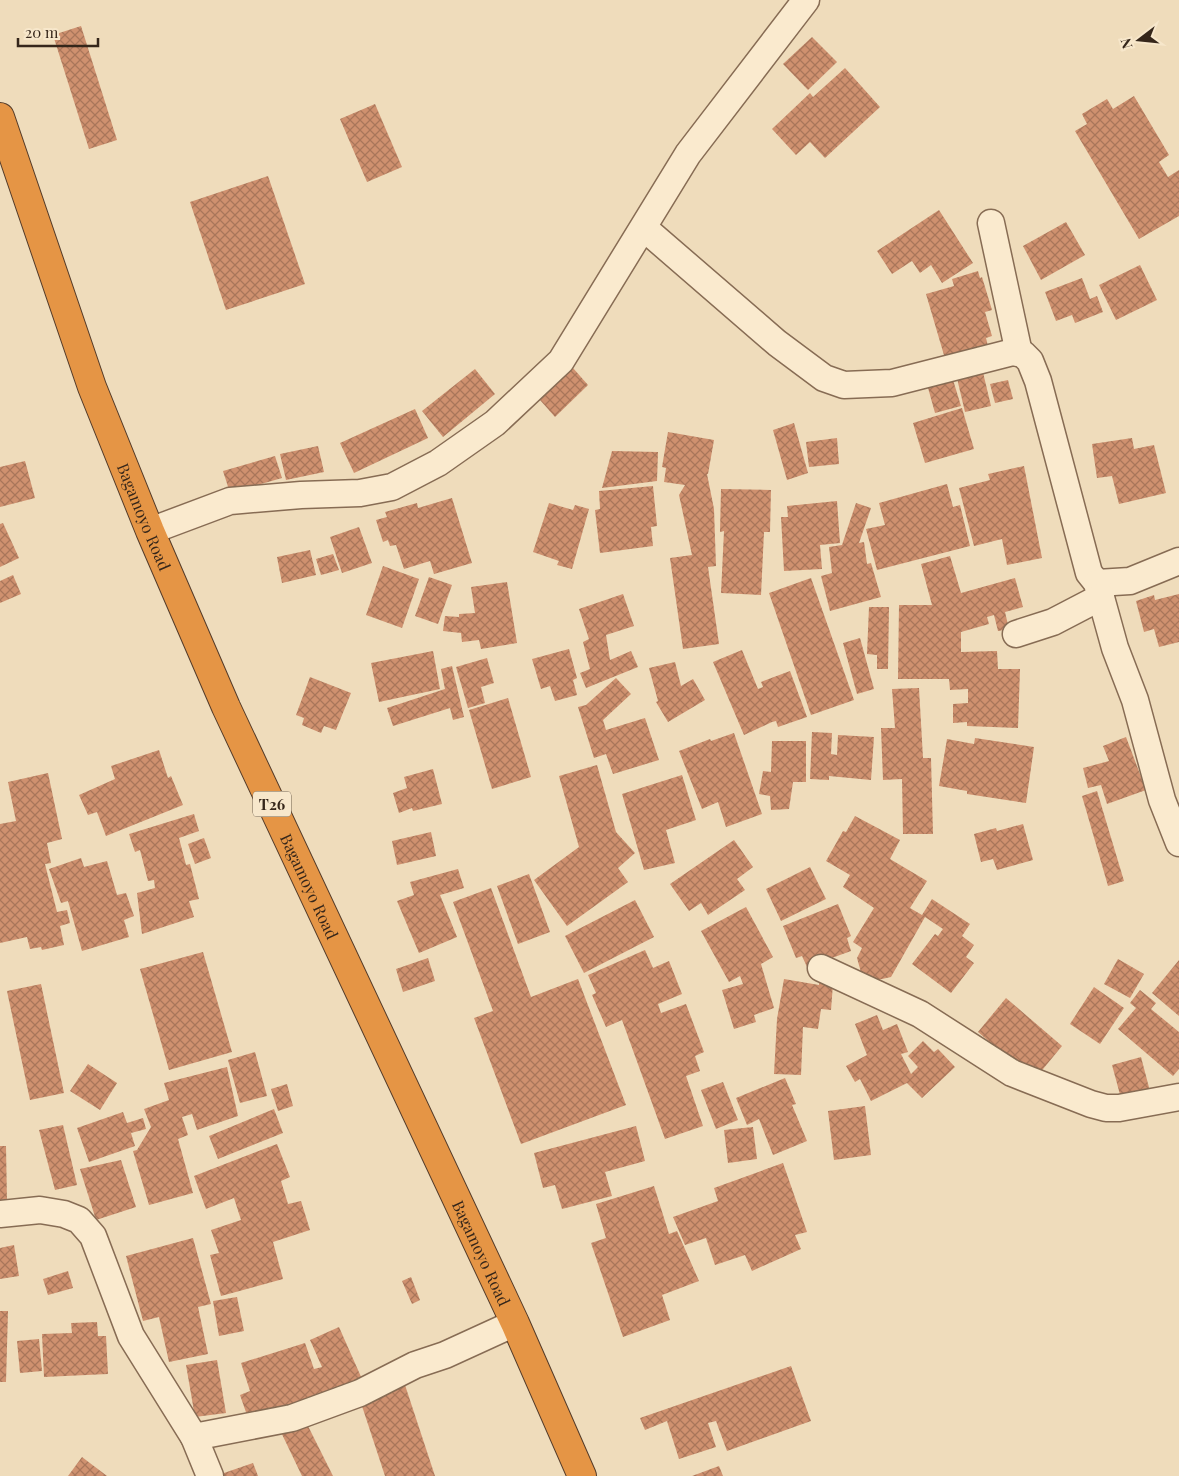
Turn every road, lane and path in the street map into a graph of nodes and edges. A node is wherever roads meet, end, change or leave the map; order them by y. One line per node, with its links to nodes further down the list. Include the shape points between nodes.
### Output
1 (806, 0): 4 (street, via 688,154)
2 (0, 117): 6 (highway, Bagamoyo Road / T26, via 92,387)
3 (991, 223): 5 (street)
4 (644, 228): 5 (street, via 776,343 824,378 844,384 892,383 995,355); 6 (street, via 561,361 495,423 438,463 392,486 360,493 230,502)
5 (1020, 353): 8 (street, via 1030,361 1038,381 1089,573)
6 (150, 530): 14 (highway, Bagamoyo Road / T26, via 226,707)
7 (1179, 561): 8 (street)
8 (1099, 590): 9 (street, via 1052,622); 10 (street, via 1115,648 1135,700 1162,800)
9 (1016, 634)
10 (1179, 843)
11 (821, 968): 12 (street, via 920,1014 1012,1073 1091,1104 1119,1108)
12 (1179, 1097)
13 (0, 1214): 15 (street, via 40,1210 64,1214 79,1220 93,1236 130,1336)
14 (515, 1323): 15 (street, via 415,1365 360,1393 292,1418); 17 (highway, Bagamoyo Road / T26)
15 (194, 1436): 16 (street)
16 (210, 1476)
17 (582, 1476)

